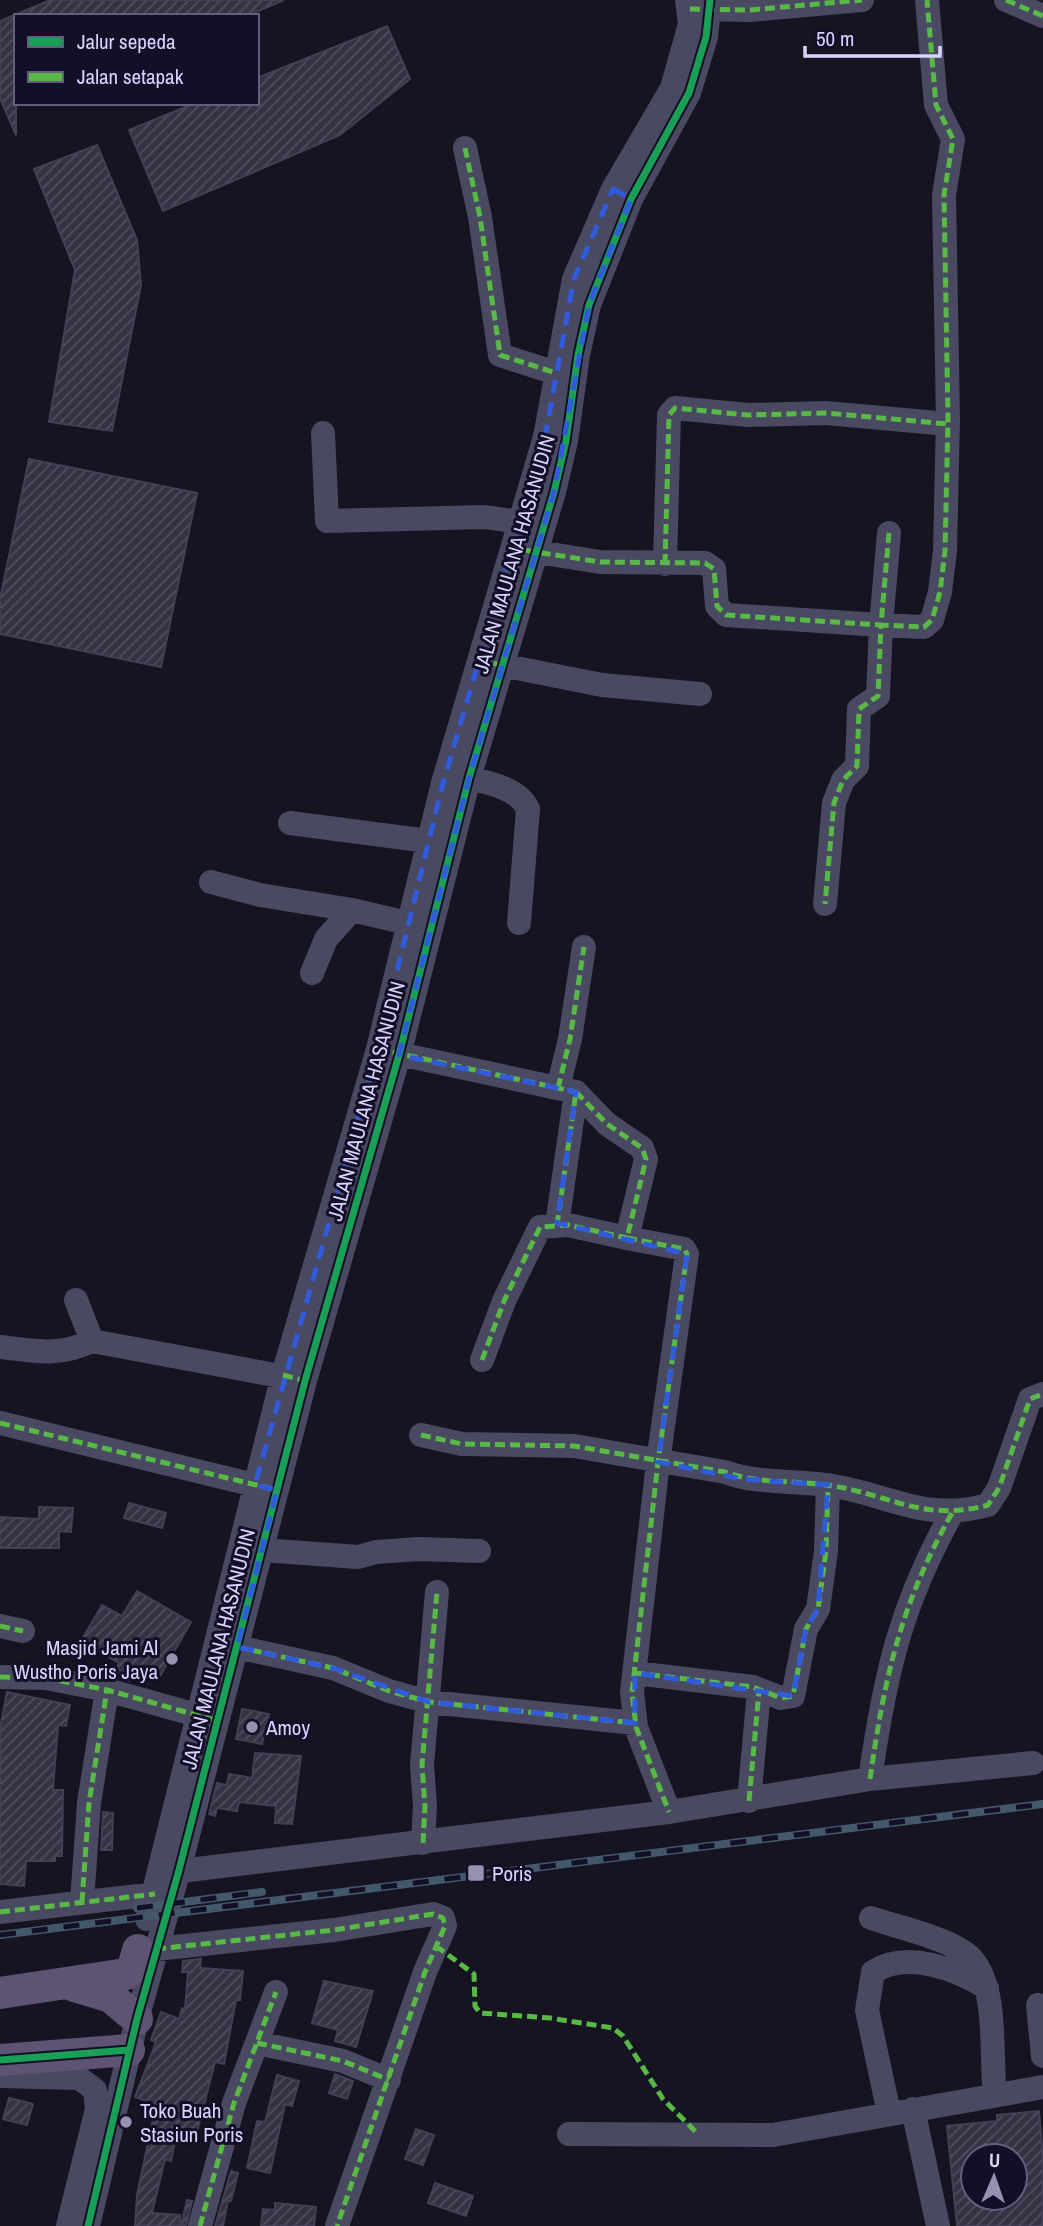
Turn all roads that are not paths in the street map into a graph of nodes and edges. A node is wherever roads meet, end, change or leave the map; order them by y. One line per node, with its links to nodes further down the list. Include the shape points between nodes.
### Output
1 (862, 0): 4 (street, via 750,10)
2 (927, 0): 9 (street, via 936,105 953,139 944,195)
3 (1006, 0): 5 (street)
4 (699, 5): 7 (street, JALAN MAULANA HASANUDIN, via 706,37 690,93 622,194 589,305)
5 (1043, 16)
6 (465, 148): 8 (street, via 500,355)
7 (569, 352): 8 (street, JALAN MAULANA HASANUDIN); 11 (street, JALAN MAULANA HASANUDIN)
8 (556, 373): 11 (street, JALAN MAULANA HASANUDIN)
9 (948, 424): 15 (street, via 826,413 748,415 675,408 669,415); 16 (street, via 945,551 932,620 921,628)
10 (323, 433): 12 (street, via 327,521 485,517)
11 (556, 439): 12 (street, JALAN MAULANA HASANUDIN); 14 (street, JALAN MAULANA HASANUDIN)
12 (519, 522): 14 (street, JALAN MAULANA HASANUDIN)
13 (889, 533): 16 (street)
14 (523, 550): 15 (street, via 600,562); 17 (street, JALAN MAULANA HASANUDIN)
15 (665, 564): 16 (street, via 710,564 717,606 726,615)
16 (881, 625): 23 (street, via 878,696 859,709 857,765 843,780 834,803)
17 (490, 663): 18 (street, via 602,685); 19 (street, JALAN MAULANA HASANUDIN)
18 (700, 694)
19 (458, 775): 21 (street, JALAN MAULANA HASANUDIN); 25 (street, via 511,792 524,800 528,809); 26 (street, JALAN MAULANA HASANUDIN)
20 (290, 823): 21 (street)
21 (413, 838): 26 (street, JALAN MAULANA HASANUDIN)
22 (211, 882): 24 (street)
23 (825, 904)
24 (359, 912): 26 (street); 28 (street, via 326,939)
25 (519, 923)
26 (411, 924): 29 (street, JALAN MAULANA HASANUDIN)
27 (584, 947): 30 (street)
28 (312, 973)
29 (388, 1052): 30 (street); 37 (street, JALAN MAULANA HASANUDIN)
30 (567, 1090): 31 (street); 32 (street, via 642,1148 646,1159)
31 (557, 1225): 32 (street); 36 (street, via 540,1227 535,1233)
32 (627, 1238): 41 (street, via 684,1249 687,1254)
33 (76, 1300): 34 (street)
34 (92, 1341): 35 (street, via 71,1351 48,1353); 37 (street)
35 (0, 1347)
36 (482, 1360)
37 (294, 1378): 42 (street, JALAN MAULANA HASANUDIN)
38 (1043, 1394): 44 (street, via 1030,1399 999,1488 988,1505)
39 (0, 1423): 42 (street)
40 (421, 1436): 41 (street, via 462,1444 574,1446)
41 (658, 1462): 43 (street, via 742,1479); 49 (street)
42 (252, 1485): 45 (street, JALAN MAULANA HASANUDIN); 54 (street, JALAN MAULANA HASANUDIN)
43 (828, 1485): 44 (street, via 911,1509); 52 (street, via 818,1609 806,1629 794,1692 786,1698)
44 (952, 1513): 57 (street, via 900,1624)
45 (262, 1550): 46 (street, via 358,1558 419,1549); 48 (street, JALAN MAULANA HASANUDIN)
46 (479, 1551)
47 (438, 1592): 53 (street)
48 (237, 1647): 53 (street, via 333,1668); 54 (street, JALAN MAULANA HASANUDIN)
49 (635, 1673): 52 (street); 55 (street)
50 (0, 1677): 51 (street, via 46,1678)
51 (107, 1690): 54 (street); 62 (street, via 89,1803)
52 (760, 1691): 58 (street)
53 (429, 1702): 55 (street); 60 (street, via 422,1765)
54 (207, 1718): 61 (street, JALAN MAULANA HASANUDIN)
55 (635, 1723): 59 (street)
56 (1033, 1763): 57 (street)
57 (870, 1779): 58 (street)
58 (749, 1801): 59 (street)
59 (669, 1812): 60 (street)
60 (423, 1843): 61 (street)
61 (165, 1879): 62 (street); 65 (street, JALAN MAULANA HASANUDIN); 65 (street, JALAN MAULANA HASANUDIN)
62 (82, 1902): 63 (street)
63 (0, 1912)
64 (871, 1918): 67 (street, via 971,1957)
65 (147, 1949): 66 (main road, via 126,1974); 71 (street, JALAN MAULANA HASANUDIN); 77 (street, via 268,1939 439,1914 445,1926)
66 (66, 1984): 69 (main road); 71 (main road, via 110,1997)
67 (987, 1988): 79 (street); 81 (street, via 959,1971 914,1963 885,1964 873,1972 867,2010)
68 (276, 1992): 72 (street)
69 (0, 1993)
70 (1038, 2005): 74 (street)
71 (137, 2019): 73 (street, JALAN MAULANA HASANUDIN)
72 (257, 2043): 77 (street, via 343,2062); 85 (street, via 234,2103)
73 (129, 2050): 75 (main road); 84 (street, JALAN MAULANA HASANUDIN)
74 (1043, 2056)
75 (0, 2060)
76 (0, 2076): 83 (street, via 79,2078 95,2090 97,2109)
77 (389, 2080): 86 (street)
78 (1043, 2087): 79 (street)
79 (995, 2094): 80 (street)
80 (913, 2109): 81 (street); 87 (street)
81 (889, 2113): 82 (street, via 773,2135)
82 (569, 2134)
83 (68, 2226)
84 (88, 2226)
85 (200, 2226)
86 (337, 2226)
87 (938, 2226)

